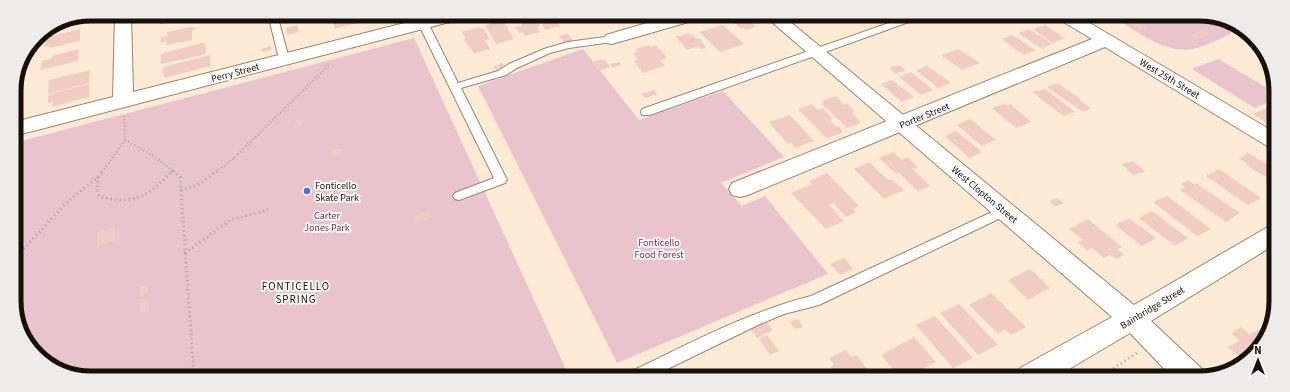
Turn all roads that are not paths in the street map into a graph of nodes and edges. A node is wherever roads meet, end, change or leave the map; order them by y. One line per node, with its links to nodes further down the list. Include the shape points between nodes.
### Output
1 (123, 21): 14 (street)
2 (274, 21): 12 (lane)
3 (414, 21): 12 (street, Perry Street)
4 (422, 21): 13 (lane)
5 (673, 21): 9 (street)
6 (779, 21): 11 (street, West Clopton Street)
7 (903, 21): 11 (lane)
8 (1074, 21): 10 (street, West 25th Street)
9 (612, 39): 13 (lane, via 568,45 547,51 502,73)
10 (1106, 40): 16 (street, Porter Street); 18 (street, West 25th Street)
11 (816, 52): 15 (lane); 16 (street, West Clopton Street)
12 (284, 59): 14 (street, Perry Street)
13 (454, 86): 20 (lane, via 501,180)
14 (123, 101): 17 (street, Perry Street)
15 (646, 112)
16 (903, 124): 19 (street, Porter Street); 21 (street, West Clopton Street)
17 (21, 127)
18 (1269, 138)
19 (740, 189)
20 (459, 196)
21 (1005, 211): 23 (street, West Clopton Street); 24 (lane, via 814,301 755,320)
22 (1269, 237): 23 (street, Bainbridge Street)
23 (1132, 319): 25 (street, Bainbridge Street); 26 (street, West Clopton Street)
24 (648, 371)
25 (1042, 371)
26 (1185, 371)

